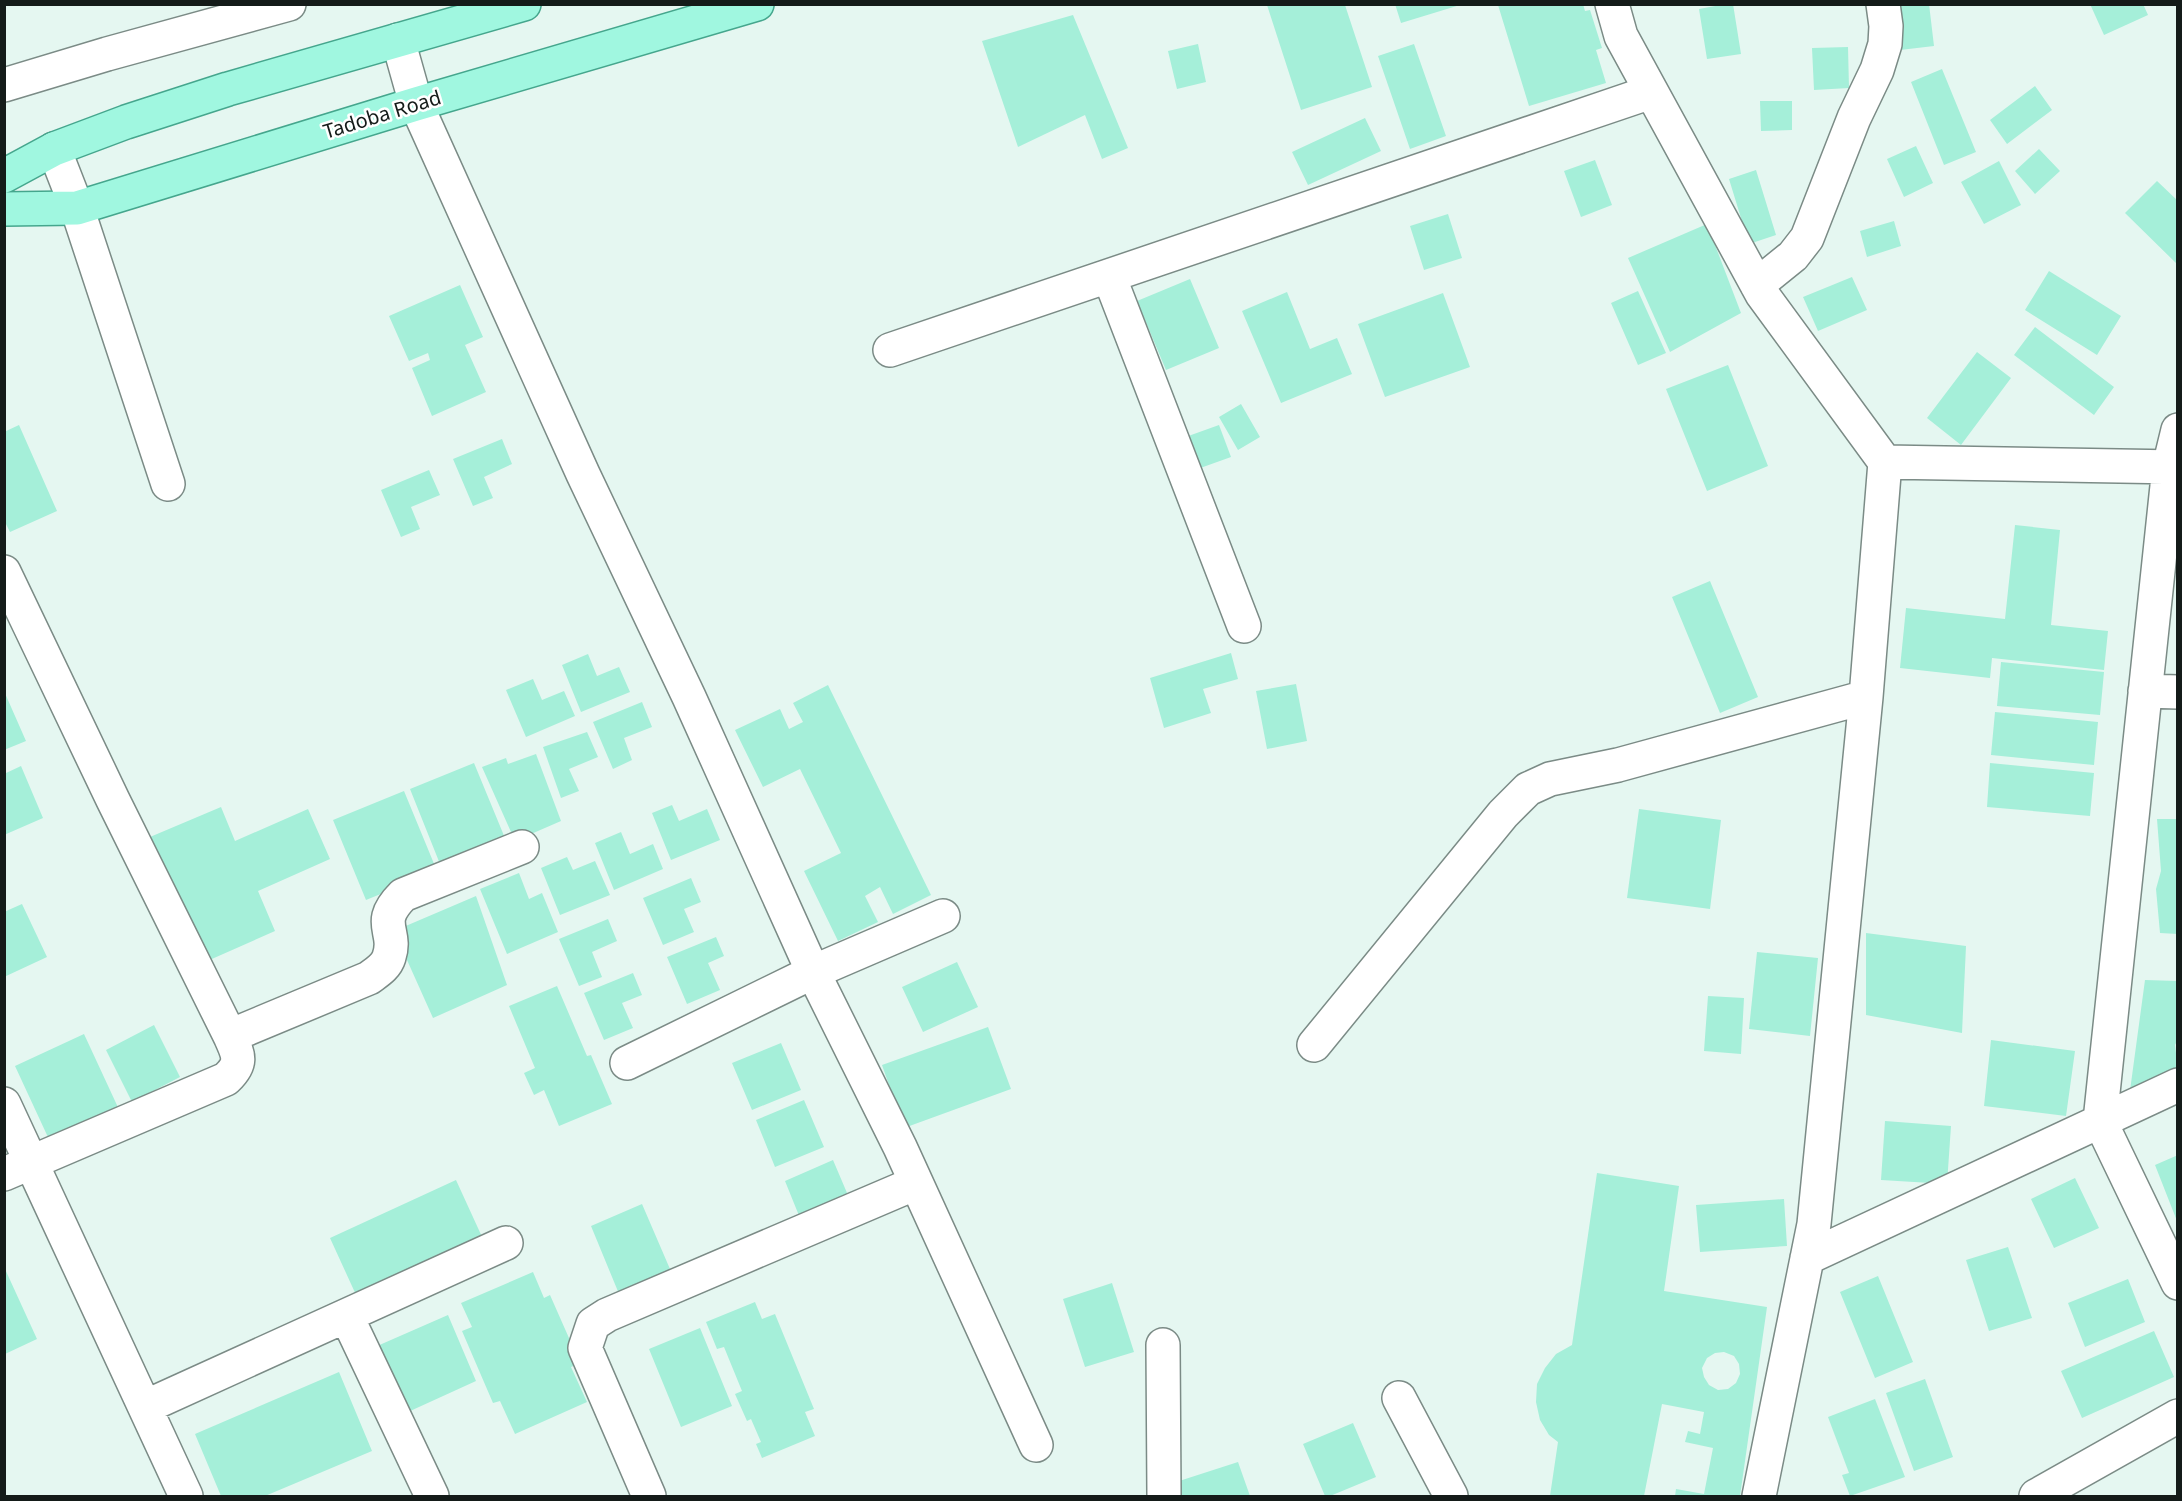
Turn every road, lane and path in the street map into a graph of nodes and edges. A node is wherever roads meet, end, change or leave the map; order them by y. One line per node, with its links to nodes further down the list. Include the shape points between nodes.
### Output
1 (289, 4): 7 (street)
2 (524, 4): 6 (main road)
3 (757, 4): 9 (main road, Tadoba Road)
4 (1612, 4): 8 (street, via 1621,36)
5 (1883, 4): 15 (street, via 1886,44 1807,238)
6 (398, 40): 9 (street); 10 (main road, via 228,89)
7 (4, 85)
8 (1651, 92): 14 (street); 15 (street)
9 (416, 104): 12 (main road, Tadoba Road); 28 (street)
10 (54, 149): 11 (main road); 12 (street)
11 (4, 176)
12 (77, 208): 13 (main road, Tadoba Road); 20 (street)
13 (4, 209)
14 (1109, 276): 16 (street); 22 (street)
15 (1757, 285): 18 (street)
16 (890, 351)
17 (2178, 429): 19 (street)
18 (1885, 462): 19 (street); 25 (street)
19 (2173, 467): 23 (street)
20 (168, 484)
21 (4, 572): 29 (street, via 112,801)
22 (1244, 626)
23 (2145, 692): 24 (street); 34 (street)
24 (2178, 692)
25 (1866, 697): 30 (street, via 1618,765 1550,779 1528,789 1503,814); 38 (street, via 1814,1224)
26 (522, 847): 29 (street, via 402,896 387,918 389,957 369,978)
27 (942, 916): 28 (street)
28 (813, 972): 31 (street); 36 (street)
29 (230, 1036): 35 (street, via 239,1063 226,1079)
30 (1314, 1045)
31 (627, 1063)
32 (2178, 1085): 34 (street)
33 (4, 1104): 35 (street)
34 (2100, 1121): 38 (street); 39 (street)
35 (18, 1168): 43 (street)
36 (916, 1183): 45 (street); 48 (street, via 593,1324 585,1348)
37 (506, 1243): 40 (street)
38 (1807, 1258): 51 (street)
39 (2178, 1283)
40 (346, 1317): 43 (street); 47 (street)
41 (1163, 1345): 49 (street)
42 (1399, 1398): 50 (street)
43 (145, 1407): 46 (street)
44 (2178, 1416): 52 (street)
45 (1036, 1445)
46 (186, 1497)
47 (432, 1497)
48 (649, 1497)
49 (1164, 1497)
50 (1451, 1497)
51 (1759, 1497)
52 (2036, 1497)

